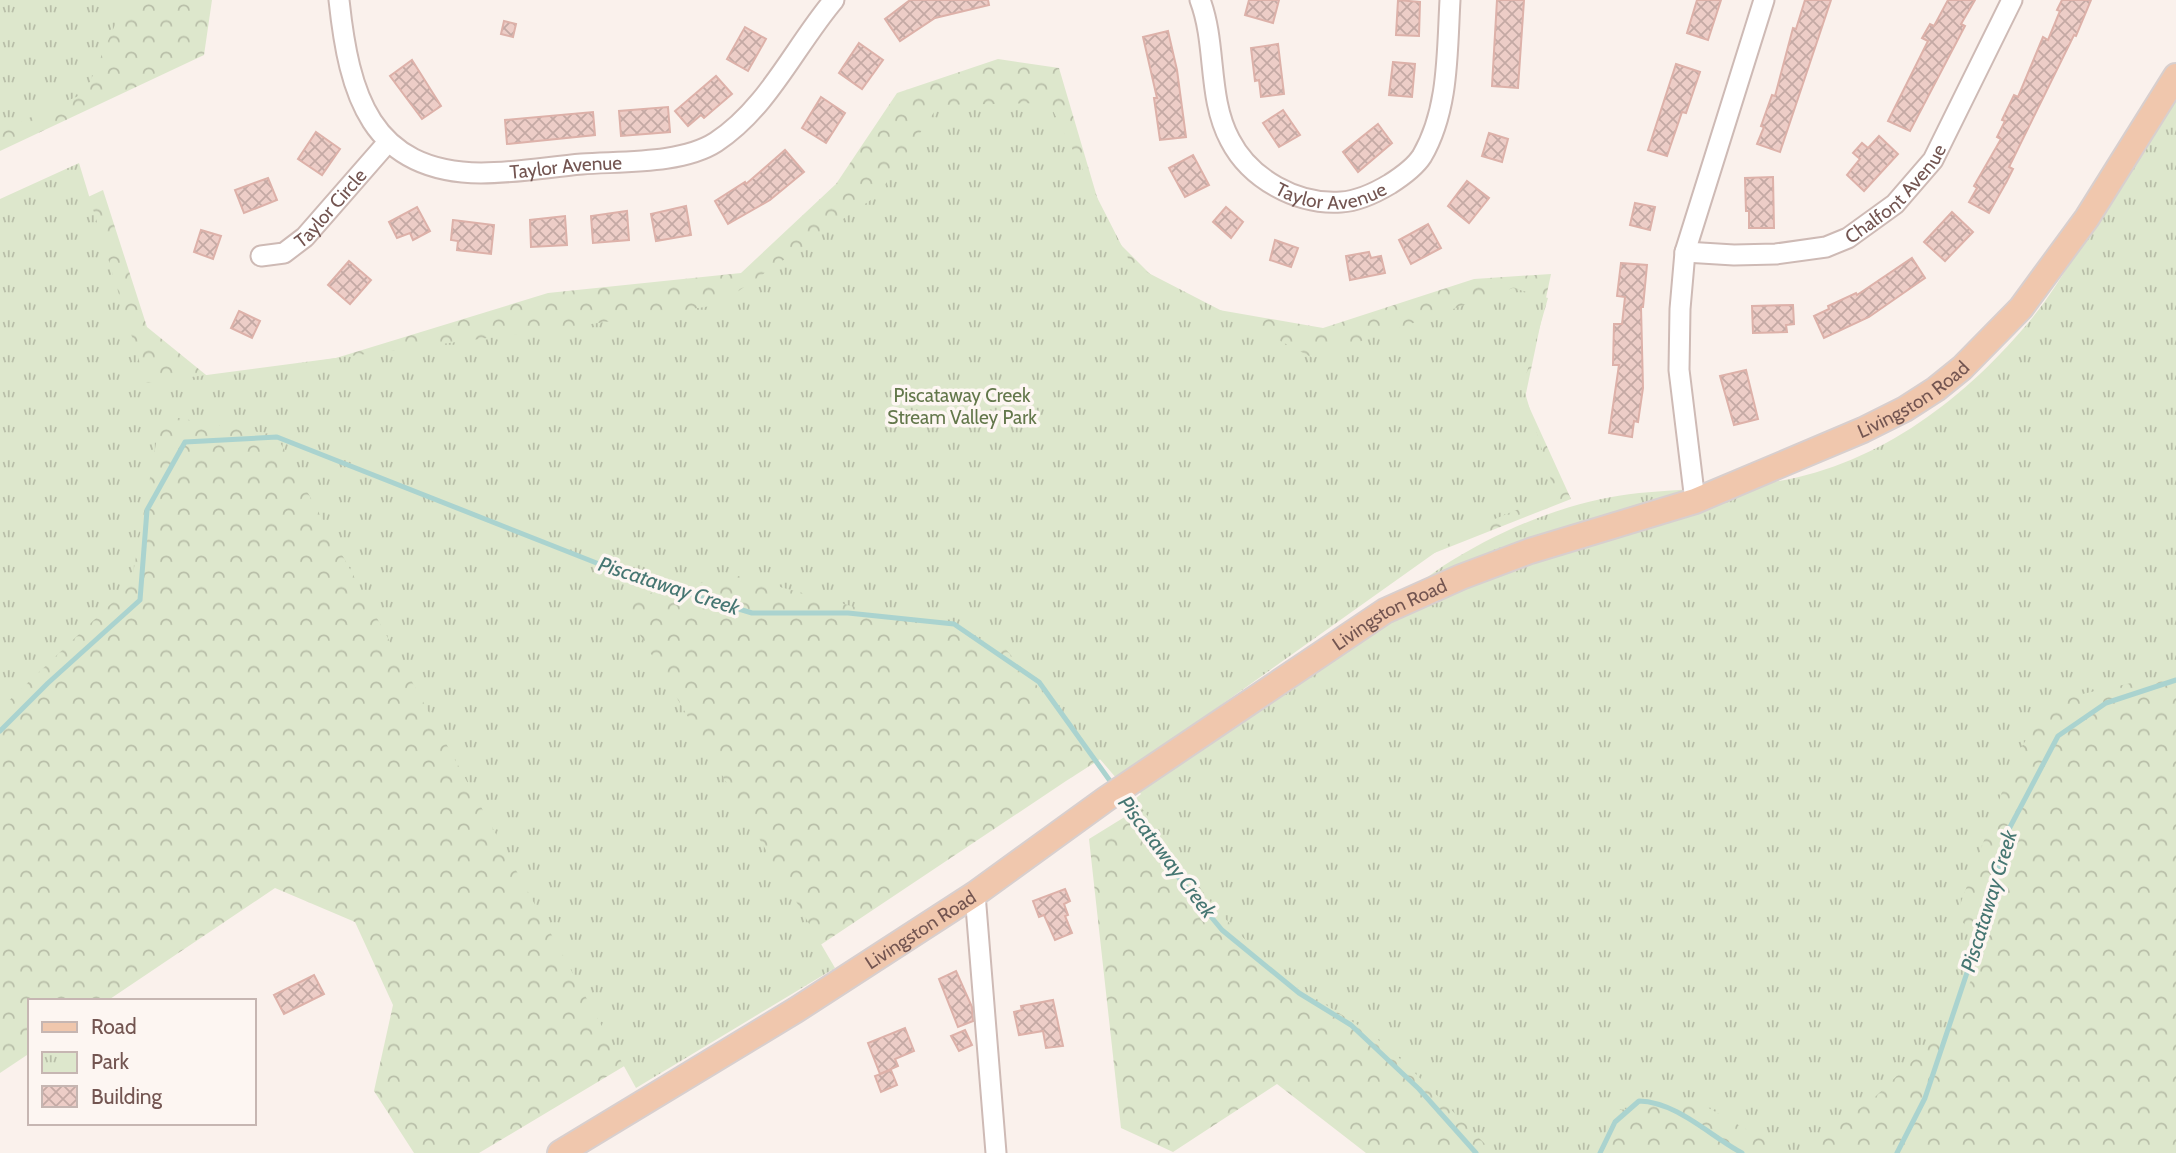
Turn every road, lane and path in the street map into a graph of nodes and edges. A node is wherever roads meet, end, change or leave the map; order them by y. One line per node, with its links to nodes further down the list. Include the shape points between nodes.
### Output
1 (339, 0): 8 (street, Taylor Avenue, via 358,94)
2 (834, 0): 8 (street, Taylor Avenue, via 749,113 719,140 696,152 482,173 418,163)
3 (1200, 0): 4 (street, Taylor Avenue, via 1222,121 1236,149 1263,179 1277,187 1340,202 1378,191 1421,159 1442,97)
4 (1450, 0)
5 (1764, 0): 9 (street)
6 (2012, 0): 9 (street, Chalfont Avenue, via 1933,160 1895,204 1826,247 1776,254)
7 (2176, 76): 11 (main road, Livingston Road, via 2053,267 2021,308 1962,368 1905,409 1863,430)
8 (388, 142): 10 (street, Taylor Circle, via 305,237 284,253)
9 (1685, 253): 11 (street, via 1679,370)
10 (261, 256)
11 (1695, 501): 12 (main road, Livingston Road, via 1530,551 1385,611 1106,799)
12 (975, 894): 13 (main road, Livingston Road, via 796,1010); 14 (street)
13 (560, 1153)
14 (996, 1153)

